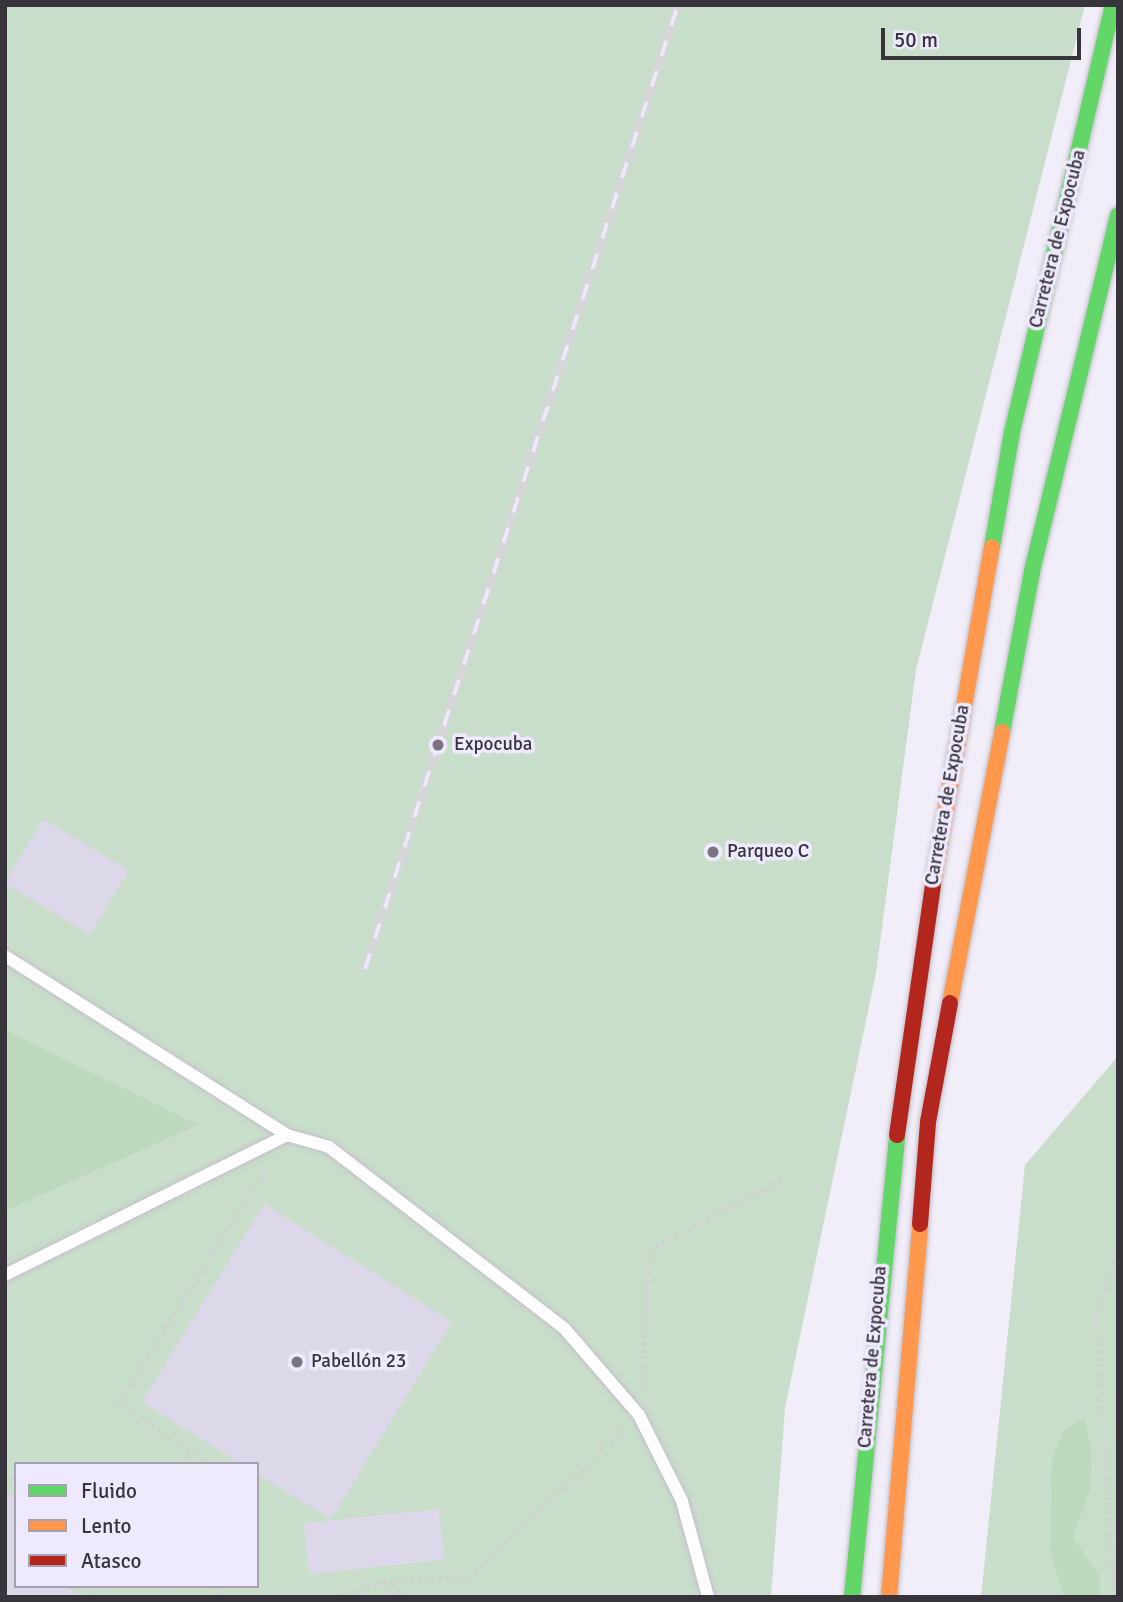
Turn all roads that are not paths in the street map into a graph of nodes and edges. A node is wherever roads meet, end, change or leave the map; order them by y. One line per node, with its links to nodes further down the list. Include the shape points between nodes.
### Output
1 (1114, 5): 7 (main road, Carretera de Expocuba, via 1012,432 915,987 883,1253)
2 (1118, 215): 8 (main road, Carretera de Expocuba, via 1032,571 928,1122)
3 (5, 956): 4 (lane)
4 (287, 1135): 5 (lane); 6 (lane, via 329,1147 564,1328 639,1415 682,1500)
5 (5, 1275)
6 (708, 1597)
7 (852, 1597)
8 (888, 1597)

